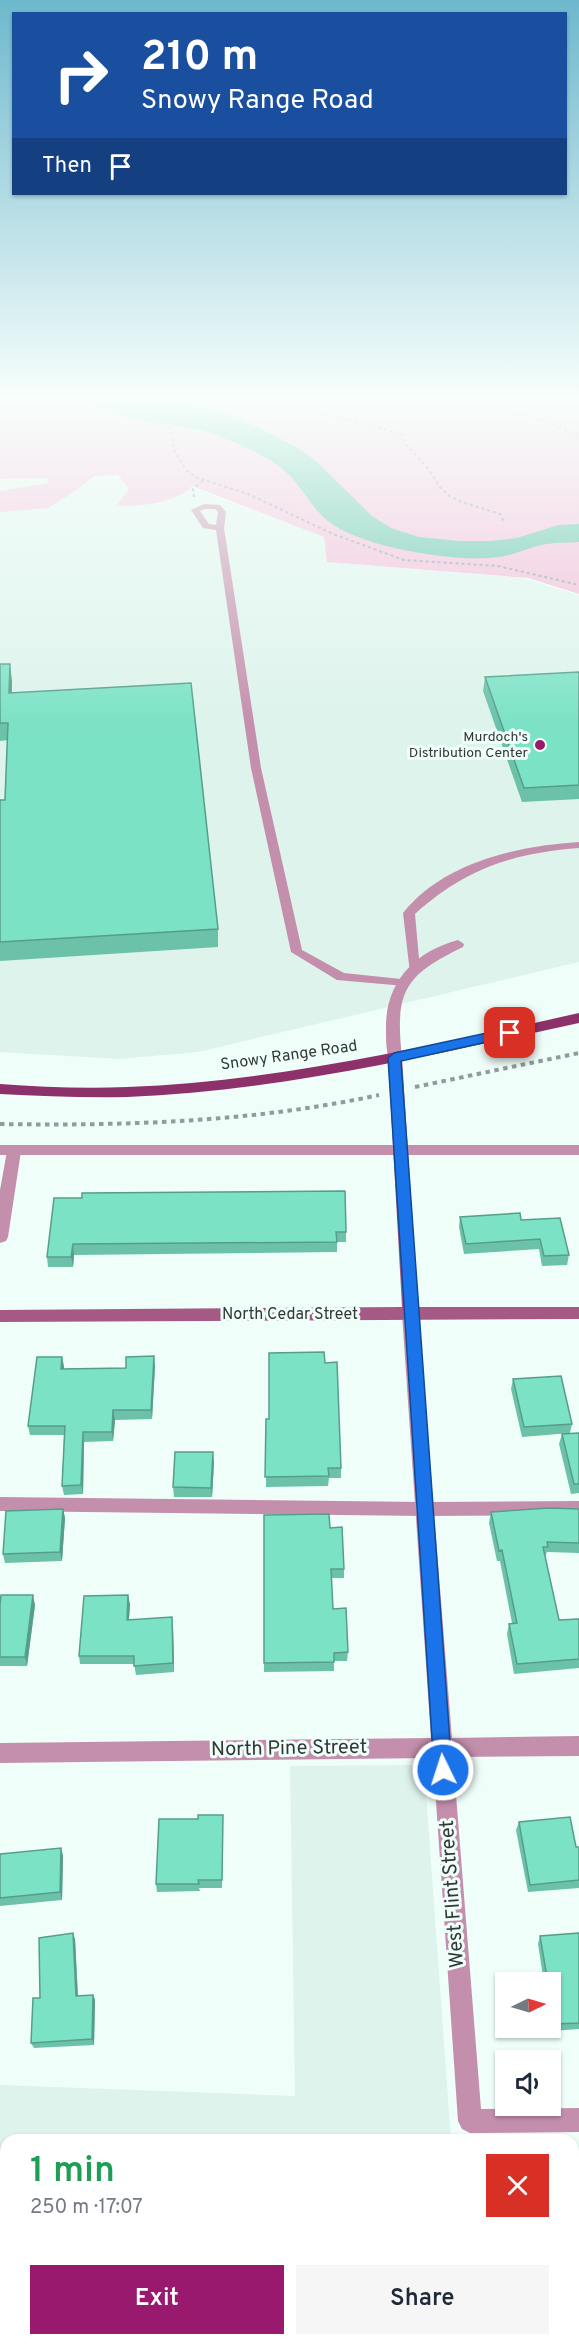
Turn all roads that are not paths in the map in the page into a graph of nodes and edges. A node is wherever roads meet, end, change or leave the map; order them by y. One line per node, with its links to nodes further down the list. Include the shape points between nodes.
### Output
1 (220, 528): 5 (lane, via 256,768 297,952 341,977)
2 (579, 845): 4 (lane, via 493,858 424,898 409,913)
3 (458, 944): 4 (street, West Flint Street)
4 (414, 970): 5 (street, West Flint Street)
5 (401, 983): 7 (street, West Flint Street, via 390,1025)
6 (579, 1018): 7 (main road, Snowy Range Road)
7 (394, 1058): 8 (main road, Snowy Range Road, via 297,1075 191,1087 96,1092); 11 (street, West Flint Street)
8 (0, 1089)
9 (7, 1150): 11 (lane); 12 (street)
10 (579, 1150): 11 (lane)
11 (400, 1151): 14 (street, West Flint Street)
12 (0, 1238)
13 (579, 1313): 14 (street, North Cedar Street)
14 (410, 1314): 15 (street, North Cedar Street); 18 (street, West Flint Street)
15 (0, 1316)
16 (0, 1504): 18 (lane)
17 (579, 1508): 18 (lane)
18 (424, 1509): 20 (street, West Flint Street)
19 (579, 1746): 20 (street, North Pine Street)
20 (442, 1747): 21 (street, North Pine Street); 22 (street, West Flint Street, via 470,2121)
21 (0, 1753)
22 (579, 2120)

